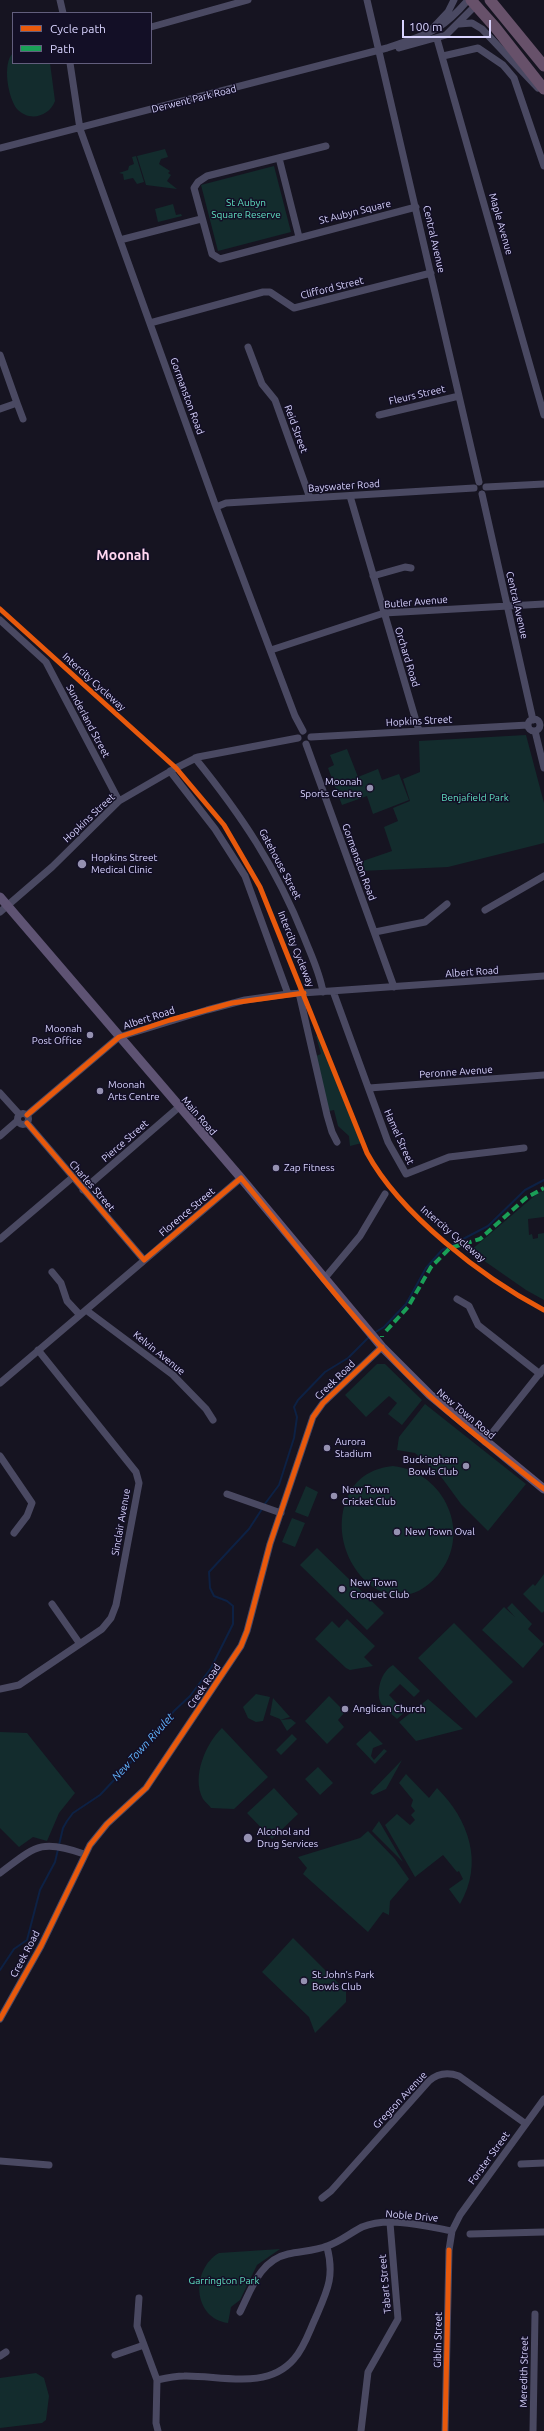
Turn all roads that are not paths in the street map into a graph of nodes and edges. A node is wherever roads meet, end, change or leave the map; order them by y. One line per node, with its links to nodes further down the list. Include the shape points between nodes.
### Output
1 (60, 0): 8 (street)
2 (248, 0): 11 (street)
3 (368, 0): 15 (street, Central Avenue)
4 (454, 0): 12 (street, via 444,18)
5 (490, 0): 9 (highway)
6 (498, 0): 9 (street)
7 (474, 1): 10 (street, Derwent Park Road); 12 (street, Derwent Park Road, via 441,27); 19 (highway)
8 (63, 12)
9 (500, 13): 18 (highway)
10 (459, 24): 13 (street, Derwent Park Road); 20 (street, via 472,24 482,29 513,64)
11 (152, 27)
12 (422, 36): 14 (street, Derwent Park Road)
13 (437, 39): 14 (street, Derwent Park Road, via 400,48); 16 (street, Maple Avenue)
14 (387, 48): 15 (street, Derwent Park Road)
15 (378, 51): 21 (street, Derwent Park Road); 26 (street, Central Avenue)
16 (443, 56): 25 (street, via 478,48 508,70 514,78); 38 (street, Maple Avenue)
17 (70, 64): 21 (street, Gormanston Road)
18 (544, 66)
19 (544, 89)
20 (544, 93)
21 (80, 128): 23 (street, Derwent Park Road); 29 (street, Gormanston Road)
22 (326, 146): 24 (street, St Aubyn Square)
23 (0, 148)
24 (279, 158): 27 (street, St Aubyn Square, via 207,176 198,182 194,188); 28 (street)
25 (544, 166)
26 (416, 207): 28 (street, St Aubyn Square); 30 (street, Central Avenue)
27 (201, 218): 28 (street, St Aubyn Square, via 212,254 220,258); 29 (street)
28 (299, 237)
29 (120, 240): 31 (street, Gormanston Road)
30 (431, 273): 31 (street, Clifford Street, via 294,308 270,292 263,292); 34 (street, Central Avenue)
31 (150, 323): 46 (street, Gormanston Road)
32 (248, 347): 45 (street, Reid Street, via 262,384 275,400)
33 (0, 355): 35 (street)
34 (459, 396): 37 (street, Fleurs Street); 41 (street, Central Avenue)
35 (17, 403): 36 (street); 39 (street)
36 (0, 409)
37 (379, 415)
38 (544, 415)
39 (23, 419)
40 (544, 484): 42 (street)
41 (477, 485): 42 (street, via 484,484); 43 (street, via 476,493); 44 (street, Bayswater Road)
42 (486, 488): 43 (street)
43 (482, 494): 50 (street, Central Avenue)
44 (350, 496): 45 (street, Bayswater Road); 48 (street, Orchard Road)
45 (310, 498): 46 (street, Bayswater Road, via 226,503)
46 (216, 507): 53 (street, Gormanston Road)
47 (411, 568): 48 (street, via 399,568)
48 (373, 576): 51 (street, Orchard Road)
49 (544, 604): 50 (street, Butler Avenue)
50 (507, 606): 51 (street, Butler Avenue); 54 (street, Central Avenue)
51 (384, 614): 53 (street, Butler Avenue); 57 (street, Orchard Road)
52 (0, 620): 65 (street, Sunderland Street, via 46,662)
53 (271, 650): 56 (street, Gormanston Road)
54 (531, 722): 55 (street, via 538,721); 57 (street, Hopkins Street); 58 (street, via 530,730)
55 (542, 725): 58 (street)
56 (303, 731): 59 (street, via 309,732); 60 (street)
57 (419, 731): 59 (street, Hopkins Street)
58 (535, 731): 63 (street)
59 (311, 737): 61 (street)
60 (298, 738): 61 (street, via 301,743); 62 (street, Hopkins Street)
61 (306, 744): 71 (street, Gormanston Road)
62 (195, 758): 64 (street, Hopkins Street); 75 (street, Gatehouse Street, via 242,818 271,866 296,915 320,977)
63 (544, 768)
64 (170, 771): 65 (street, Hopkins Street); 77 (street, via 215,829 245,876)
65 (120, 801): 69 (street, Hopkins Street)
66 (544, 876): 70 (street)
67 (0, 897): 69 (main road, Main Road)
68 (447, 904): 71 (street, via 425,922)
69 (4, 909): 78 (main road, Main Road)
70 (485, 910)
71 (375, 932): 73 (street, Gormanston Road)
72 (544, 976): 73 (street, Albert Road)
73 (394, 987): 74 (street, Albert Road)
74 (333, 991): 75 (street, Albert Road); 80 (street, Hamel Street)
75 (323, 992): 76 (street, Albert Road)
76 (299, 993): 77 (street, Albert Road); 86 (street, via 327,1115)
77 (288, 994): 78 (street, Albert Road, via 232,1003)
78 (119, 1037): 82 (main road, Main Road); 84 (street, Albert Road)
79 (544, 1075): 80 (street, Peronne Avenue)
80 (369, 1088): 87 (street, Hamel Street, via 388,1142 406,1174 449,1157)
81 (0, 1093): 83 (street)
82 (179, 1107): 89 (main road, Main Road); 90 (street, Pierce Street)
83 (18, 1118): 84 (street, via 22,1113); 84 (street, via 22,1124); 85 (street)
84 (27, 1119): 88 (street, Charles Street)
85 (0, 1136)
86 (337, 1142)
87 (524, 1148)
88 (73, 1177): 90 (street, Charles Street); 92 (street)
89 (241, 1178): 93 (street, Florence Street); 95 (main road, Main Road)
90 (83, 1190): 93 (street, Charles Street)
91 (385, 1194): 95 (street, via 360,1236)
92 (0, 1239)
93 (144, 1260): 97 (street, Florence Street)
94 (52, 1272): 98 (street, via 62,1283 67,1301)
95 (324, 1279): 99 (main road, Main Road)
96 (457, 1300): 101 (street, via 469,1306 478,1325)
97 (86, 1310): 98 (street, Florence Street); 103 (street, Kelvin Avenue, via 173,1375 206,1409)
98 (80, 1315): 100 (street, Florence Street)
99 (379, 1344): 104 (main road, New Town Road, via 430,1395); 108 (street, Creek Road, via 316,1412)
100 (38, 1350): 102 (street, Florence Street); 111 (street, Sinclair Avenue, via 139,1479 115,1610 105,1626)
101 (542, 1371): 104 (street)
102 (0, 1383)
103 (213, 1420)
104 (485, 1442): 106 (main road, New Town Road)
105 (0, 1456): 109 (street, via 32,1503 27,1516)
106 (544, 1489)
107 (227, 1494): 108 (street)
108 (281, 1513): 113 (street, Creek Road, via 241,1646 146,1788 103,1828)
109 (14, 1533)
110 (52, 1604): 111 (street)
111 (80, 1644): 112 (street, Sinclair Avenue, via 19,1685)
112 (0, 1689)
113 (84, 1854): 114 (street, via 48,1846 33,1849); 115 (street, Creek Road, via 41,1946)
114 (0, 1873)
115 (0, 2019)
116 (544, 2099): 117 (street, Forster Street)
117 (526, 2124): 122 (street, Gregson Avenue, via 459,2076 447,2073 437,2075 429,2080); 124 (street, Forster Street)
118 (0, 2161): 121 (street)
119 (544, 2163): 120 (street)
120 (521, 2164)
121 (49, 2165)
122 (322, 2198)
123 (390, 2223): 124 (street, Noble Drive, via 422,2225); 127 (street, Noble Drive, via 364,2227); 135 (street, Tabart Street, via 398,2319 368,2372)
124 (452, 2231): 136 (street, Giblin Street, via 449,2250)
125 (544, 2232): 126 (street)
126 (470, 2234)
127 (327, 2247): 129 (street, Noble Drive, via 288,2254 274,2260 256,2278); 133 (street, via 331,2266 328,2288 300,2351 288,2366 250,2379 185,2376)
128 (139, 2298): 131 (street, via 136,2320)
129 (240, 2312)
130 (535, 2314): 137 (street, Meredith Street)
131 (144, 2345): 132 (street); 133 (street)
132 (115, 2355)
133 (157, 2380): 134 (street)
134 (158, 2431)
135 (361, 2431)
136 (445, 2431)
137 (533, 2431)

